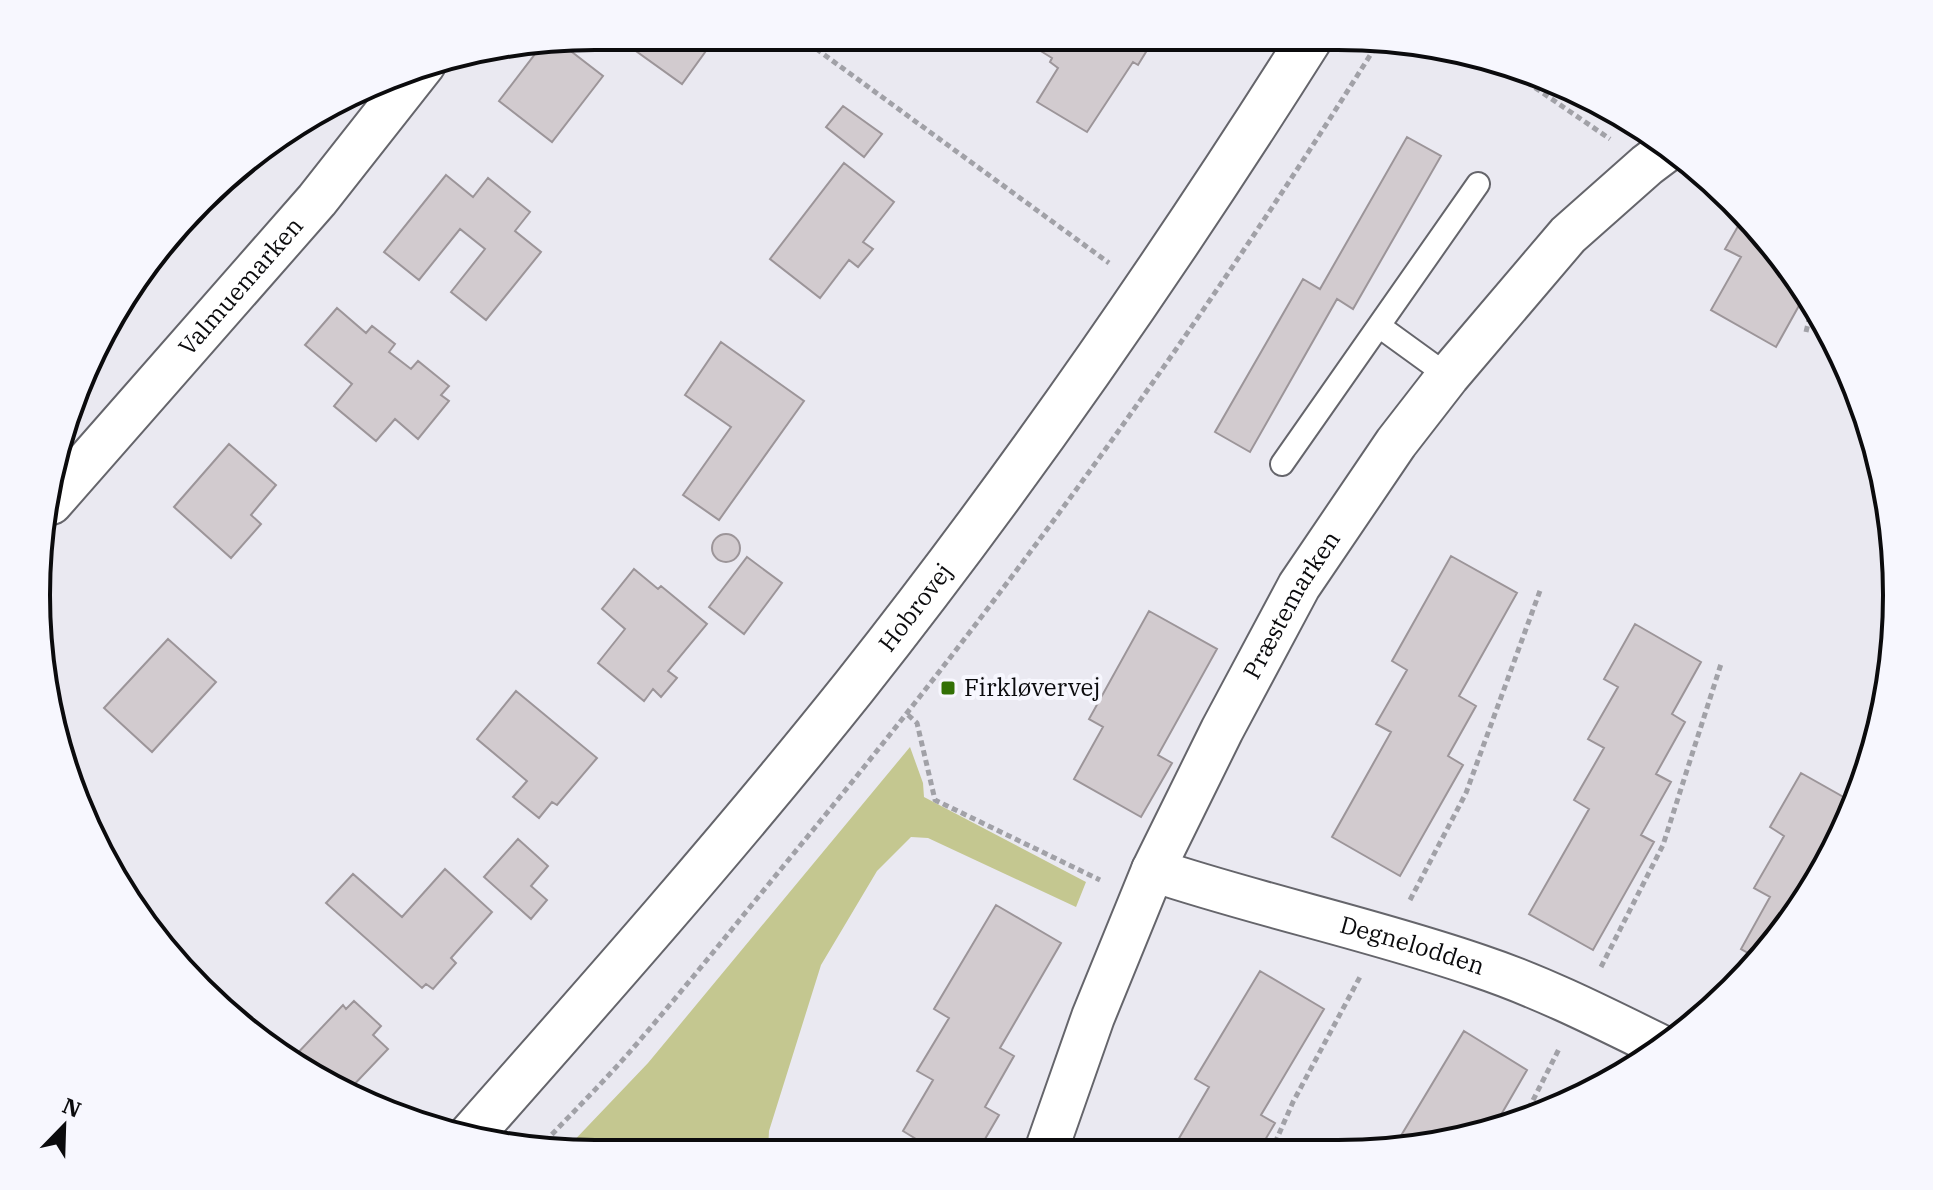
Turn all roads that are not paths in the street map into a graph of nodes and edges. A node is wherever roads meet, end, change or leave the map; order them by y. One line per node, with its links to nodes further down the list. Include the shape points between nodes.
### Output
1 (1302, 50): 11 (main road, Hobrovej, via 1146,290 1025,462 851,690 670,909)
2 (409, 83): 8 (street, Valmuemarken, via 317,200)
3 (1659, 156): 6 (street, Præstemarken, via 1568,235)
4 (1478, 184): 5 (lane)
5 (1379, 326): 6 (lane); 7 (lane)
6 (1448, 376): 9 (street, Præstemarken, via 1299,586)
7 (1282, 464)
8 (59, 493)
9 (1147, 885): 10 (street, Degnelodden, via 1387,936 1483,967); 12 (street, Præstemarken)
10 (1650, 1041)
11 (478, 1127)
12 (1050, 1140)

